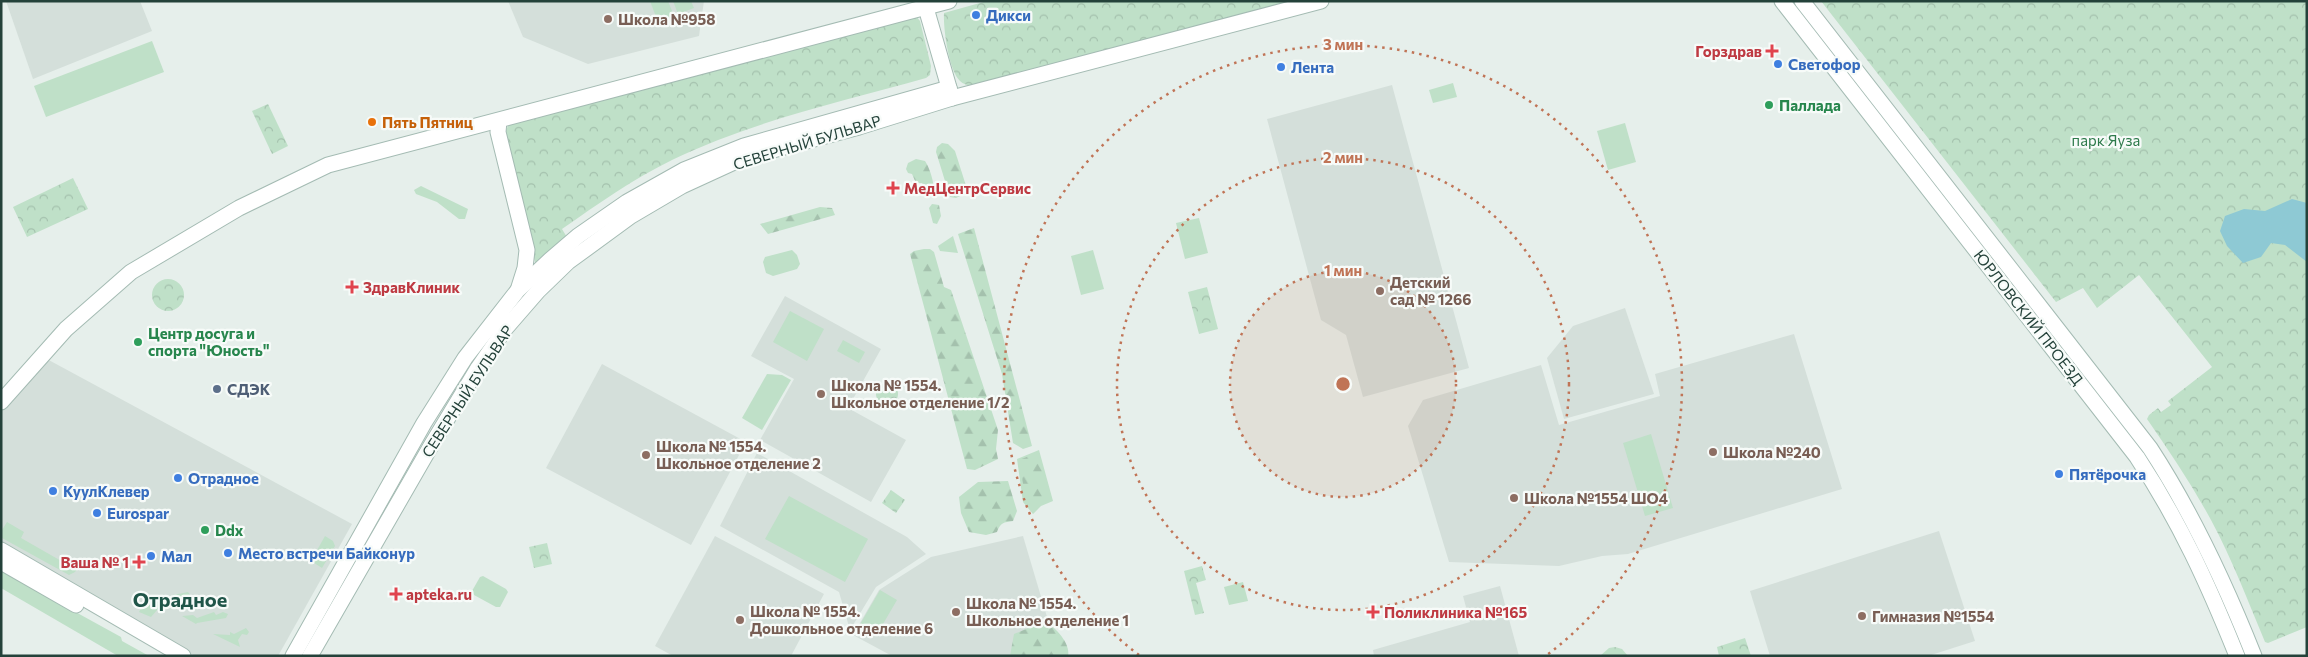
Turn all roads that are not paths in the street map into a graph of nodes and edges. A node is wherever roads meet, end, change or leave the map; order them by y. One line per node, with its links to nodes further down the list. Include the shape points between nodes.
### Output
1 (949, 1): 5 (main road)
2 (1321, 1): 6 (main road, СЕВЕРНЫЙ БУЛЬВАР)
3 (1782, 1): 16 (main road, ЮРЛОВСКИЙ ПРОЕЗД, via 2137,457 2194,553)
4 (1802, 1): 17 (main road, ЮРЛОВСКИЙ ПРОЕЗД, via 2150,448 2208,546)
5 (926, 8): 6 (main road); 7 (main road)
6 (951, 93): 8 (main road, СЕВЕРНЫЙ БУЛЬВАР, via 744,146 684,170 627,202 578,236); 15 (main road, СЕВЕРНЫЙ БУЛЬВАР, via 859,127 743,158 682,186 624,221 568,262 505,329 478,368)
7 (499, 121): 8 (main road, via 498,132 528,250); 9 (main road, via 328,165 272,190 214,222 131,272 66,329)
8 (518, 290): 14 (main road, СЕВЕРНЫЙ БУЛЬВАР, via 465,358 436,403)
9 (1, 402)
10 (1, 550): 13 (main road)
11 (1, 562): 12 (main road)
12 (164, 656)
13 (183, 656)
14 (293, 656)
15 (310, 656)
16 (2237, 656)
17 (2254, 656)

